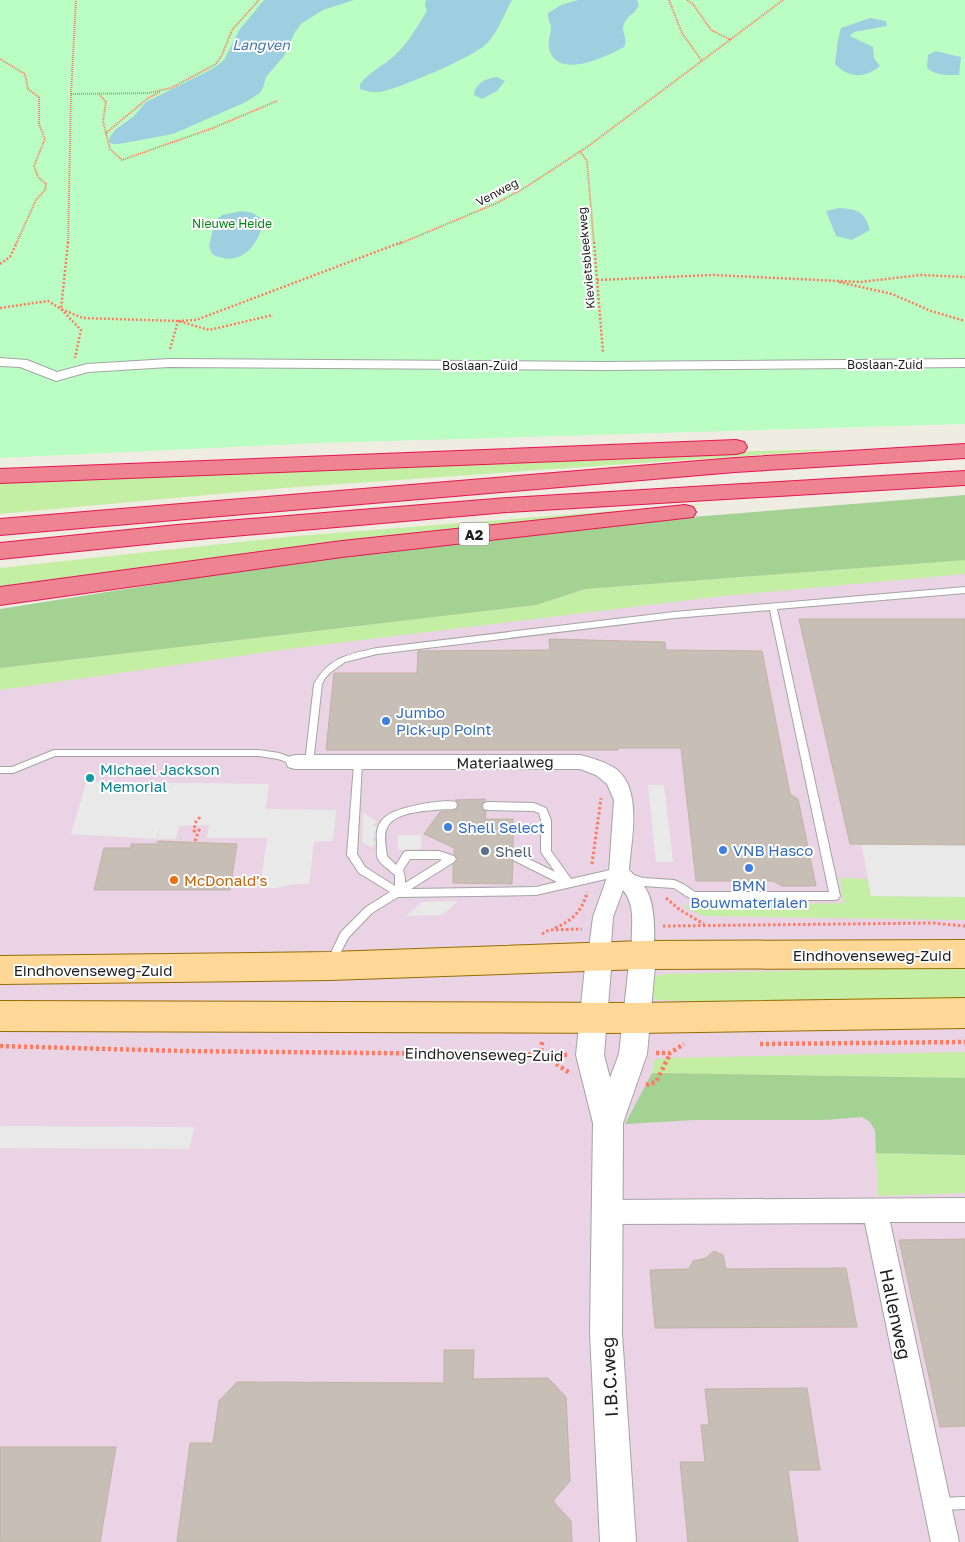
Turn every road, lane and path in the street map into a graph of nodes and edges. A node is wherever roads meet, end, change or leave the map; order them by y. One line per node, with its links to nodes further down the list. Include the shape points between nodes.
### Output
1 (76, 0): 10 (path)
2 (259, 0): 9 (path, via 232,30 216,64)
3 (669, 0): 8 (path, via 685,40)
4 (687, 0): 6 (path, via 711,30)
5 (783, 0): 6 (path, Venweg)
6 (731, 40): 8 (path, Venweg)
7 (0, 59): 15 (path, via 25,74 28,90 39,97 41,120 38,127 45,144 34,162 34,170 39,180 46,184 10,257)
8 (702, 62): 14 (path, Venweg)
9 (160, 92): 11 (path); 13 (path)
10 (71, 94): 11 (path); 20 (path, via 68,231)
11 (99, 94): 13 (path, via 106,102 103,121)
12 (277, 101): 13 (path, via 122,160 112,154 106,144)
13 (106, 133)
14 (580, 151): 17 (path, Kievietsbleekweg, via 587,161); 22 (path, Venweg, via 526,187 477,213 196,320)
15 (0, 264)
16 (965, 277): 18 (path, via 921,275 860,282)
17 (597, 280): 18 (path, via 714,275); 27 (path, Kievietsbleekweg)
18 (834, 280): 23 (path, via 892,294)
19 (0, 308): 20 (path, via 48,301)
20 (61, 309): 22 (path, via 82,318); 28 (path, via 81,330)
21 (274, 316): 22 (path, via 209,330)
22 (178, 321): 25 (path, via 168,355)
23 (965, 321)
24 (0, 362): 28 (street, Boslaan-Zuid, via 22,363 56,377)
25 (169, 363): 27 (street, Boslaan-Zuid); 28 (street, Boslaan-Zuid, via 88,368)
26 (965, 363): 27 (street, Boslaan-Zuid)
27 (604, 366)
28 (72, 373)
29 (965, 451): 30 (highway)
30 (935, 452): 31 (highway, via 788,445); 33 (highway, via 735,465)
31 (0, 476)
32 (957, 478): 34 (highway, A2, via 507,505); 36 (highway, A2, via 827,498 301,554)
33 (0, 527)
34 (0, 551)
35 (965, 590): 37 (lane)
36 (0, 596)
37 (773, 608): 38 (lane, via 674,615 357,655 333,665 321,677); 51 (lane, via 835,896 695,896 678,886)
38 (302, 763): 39 (street, Materiaalweg); 40 (lane, via 259,753 54,753 13,770)
39 (358, 764): 48 (street, Materiaalweg, via 580,762 597,767 615,779 624,800); 52 (lane, via 351,844 356,863)
40 (0, 770)
41 (600, 790): 49 (path, via 600,812)
42 (452, 805): 47 (lane, via 396,813 384,823 382,857)
43 (487, 806): 50 (lane, via 534,807 543,811 546,852)
44 (200, 817): 45 (path, via 194,830 199,830)
45 (195, 841)
46 (516, 857): 50 (lane)
47 (398, 870): 52 (lane, via 402,878); 52 (lane, via 407,856 451,858)
48 (619, 872): 49 (lane); 51 (lane, via 647,884); 56 (street, via 639,895 644,926); 57 (street, Materiaalweg, via 602,917)
49 (589, 879): 50 (lane); 54 (path, via 585,901 579,912 567,923)
50 (569, 884): 52 (lane, via 536,891)
51 (664, 884): 53 (path, via 662,894 675,907)
52 (398, 893): 58 (lane, via 369,910 344,935)
53 (707, 925)
54 (548, 930)
55 (965, 954): 56 (main road, Eindhovenseweg-Zuid)
56 (643, 955): 57 (main road, Eindhovenseweg-Zuid); 63 (street, I.B.C.weg)
57 (599, 957): 58 (main road, Eindhovenseweg-Zuid); 62 (street, I.B.C.weg)
58 (330, 966): 59 (main road, Eindhovenseweg-Zuid)
59 (0, 970)
60 (965, 1013): 63 (main road)
61 (0, 1016): 62 (main road)
62 (592, 1017): 63 (main road); 69 (street, I.B.C.weg)
63 (636, 1018): 68 (street, I.B.C.weg)
64 (965, 1042): 66 (path)
65 (692, 1044): 68 (path, via 682,1044 670,1053)
66 (750, 1044)
67 (0, 1046): 69 (path, Eindhovenseweg-Zuid)
68 (633, 1054): 70 (street, I.B.C.weg)
69 (590, 1055): 70 (street, I.B.C.weg)
70 (608, 1123): 73 (street, I.B.C.weg)
71 (965, 1210): 72 (street)
72 (875, 1211): 73 (street); 75 (street, Hallenweg)
73 (606, 1212): 76 (street, I.B.C.weg, via 606,1333)
74 (965, 1503): 75 (lane)
75 (936, 1504): 77 (street, Hallenweg)
76 (618, 1542)
77 (945, 1542)

